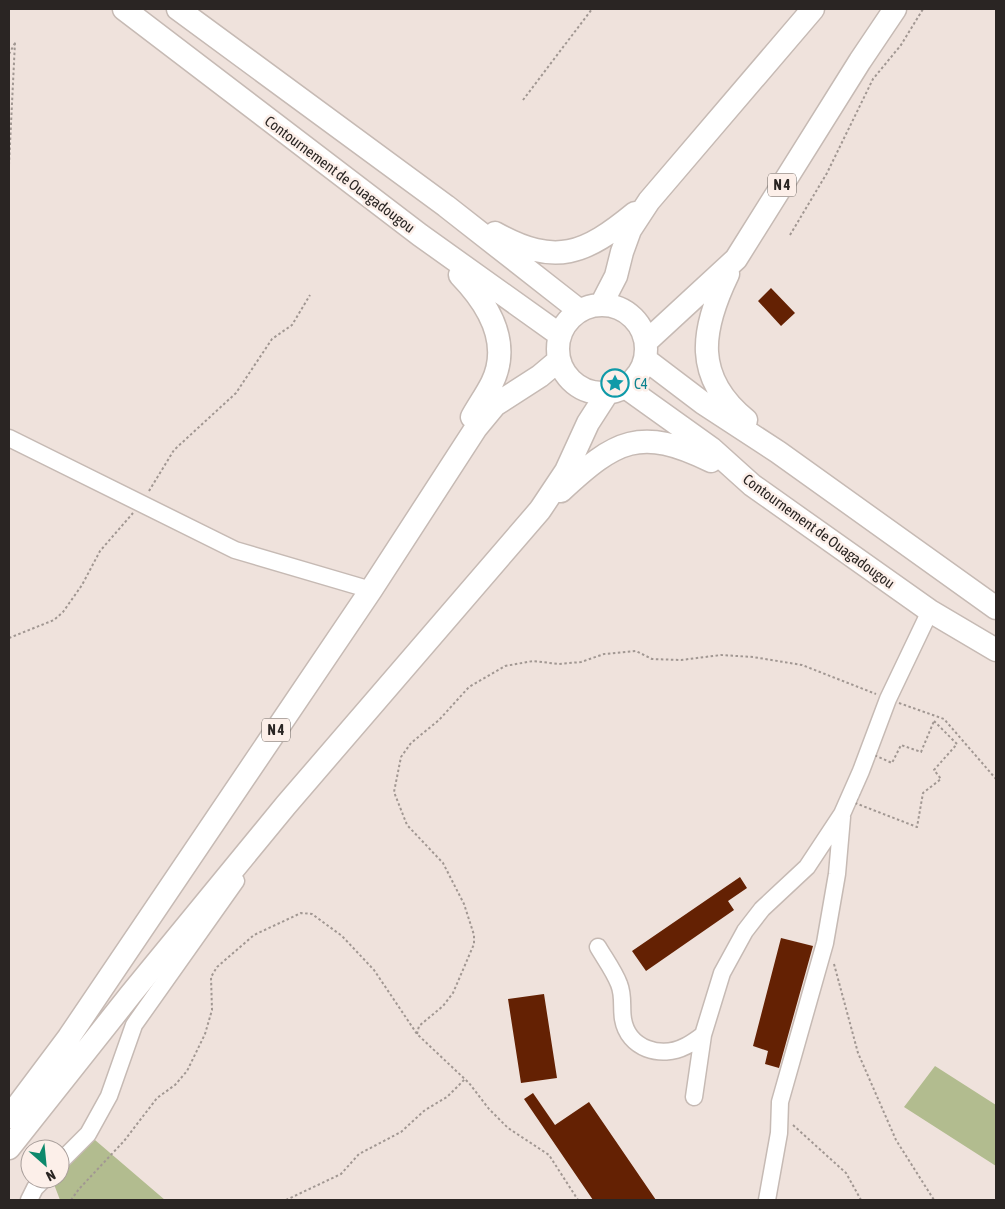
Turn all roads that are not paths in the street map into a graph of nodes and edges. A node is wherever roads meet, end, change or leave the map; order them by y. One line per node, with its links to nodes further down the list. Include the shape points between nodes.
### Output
1 (124, 9): 7 (highway, Contournement de Ouagadougou)
2 (178, 9): 6 (highway)
3 (813, 9): 5 (highway)
4 (895, 9): 8 (highway, N 4)
5 (649, 201): 6 (highway, via 599,240 566,253 540,252 512,242); 9 (highway, via 630,230 616,276)
6 (446, 206): 9 (highway)
7 (420, 236): 10 (highway, Contournement de Ouagadougou); 16 (highway, via 478,294 499,337 498,360 492,382 461,436)
8 (736, 260): 11 (highway, N 4); 15 (highway, via 710,318 705,344 708,365 716,388 732,408 759,429)
9 (591, 308): 10 (highway, via 567,322); 11 (highway, via 618,308 628,313 637,321)
10 (560, 335): 12 (highway)
11 (645, 351): 13 (highway, N 4, via 637,375); 15 (highway, via 703,403)
12 (560, 360): 13 (highway, via 567,376 575,384 590,391); 16 (highway, N 4, via 495,405)
13 (616, 389): 17 (highway, Contournement de Ouagadougou, via 712,449); 18 (highway, N 4, via 588,423 566,471)
14 (9, 438): 19 (street, via 235,550)
15 (778, 452): 20 (highway)
16 (445, 474): 19 (highway, N 4)
17 (752, 485): 18 (highway, via 688,449 644,441 621,444 602,455); 21 (highway, Contournement de Ouagadougou)
18 (540, 510): 29 (highway, N 4, via 286,805 130,994)
19 (371, 590): 28 (highway, N 4, via 69,1037)
20 (996, 608)
21 (930, 611): 22 (highway, Contournement de Ouagadougou); 23 (street, via 888,699)
22 (996, 650)
23 (842, 814): 26 (street, via 807,867 762,909 745,931 722,973); 31 (street, via 837,874 826,937 780,1106 779,1133)
24 (239, 877): 30 (street, via 134,1025 108,1096 88,1134)
25 (598, 947): 26 (street, via 619,984 623,1019 635,1043 652,1051 671,1051)
26 (703, 1035): 27 (street)
27 (694, 1096)
28 (9, 1118)
29 (9, 1148)
30 (70, 1152)
31 (767, 1200)

